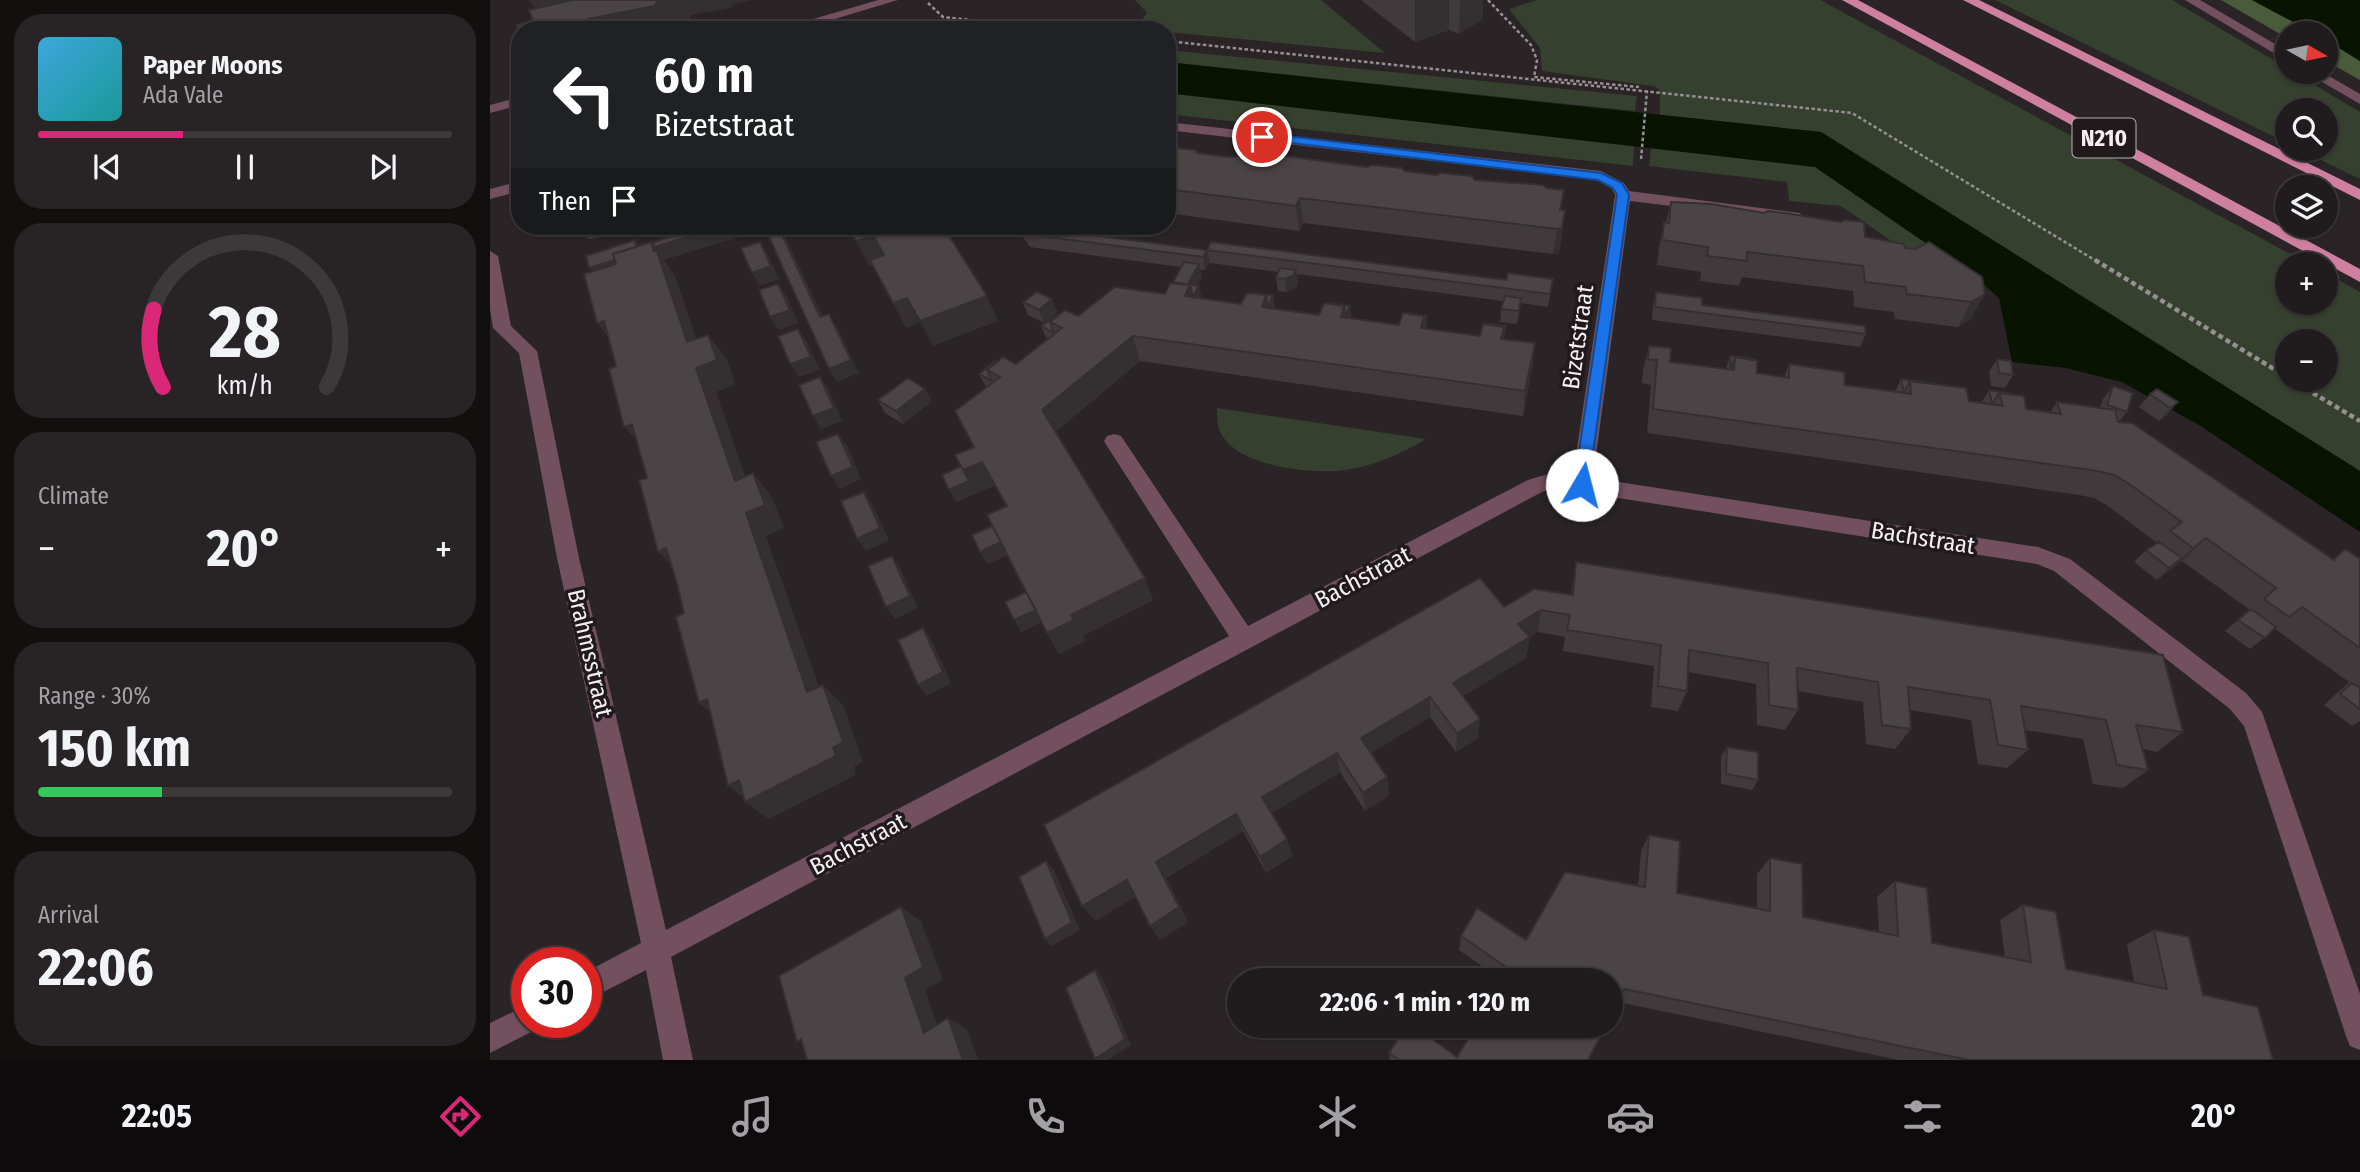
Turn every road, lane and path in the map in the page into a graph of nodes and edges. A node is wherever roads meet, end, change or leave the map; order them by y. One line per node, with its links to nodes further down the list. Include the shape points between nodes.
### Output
1 (892, 0): 7 (street)
2 (925, 0): 8 (path, via 943,17)
3 (1488, 0): 11 (path, via 1504,11 1533,47 1537,60)
4 (1848, 0): 25 (highway, N210)
5 (1969, 0): 22 (highway, N210)
6 (2191, 0): 10 (street)
7 (815, 21)
8 (979, 21)
9 (1176, 42): 11 (path)
10 (2275, 50)
11 (1534, 79): 13 (path)
12 (2333, 84): 14 (street)
13 (1647, 90): 18 (path); 26 (path, via 1852,113)
14 (2360, 100)
15 (511, 102): 16 (street)
16 (490, 108)
17 (1176, 127): 21 (street, via 1601,176 1618,186)
18 (1642, 153)
19 (511, 188): 20 (street)
20 (490, 194)
21 (1623, 195): 23 (street); 30 (street, Bizetstraat)
22 (2360, 195)
23 (1807, 218)
24 (490, 257): 32 (street, Brahmsstraat, via 502,328 528,351 568,558)
25 (2360, 276)
26 (2275, 370)
27 (2311, 392): 28 (path)
28 (2360, 421)
29 (1114, 441): 31 (street)
30 (1582, 485): 31 (street, Bachstraat, via 1555,480 1535,486); 35 (street, Bachstraat, via 2038,556 2062,565 2238,701 2254,720)
31 (1245, 641): 32 (street, Bachstraat)
32 (657, 949): 33 (street, Bachstraat); 37 (street, Brahmsstraat)
33 (602, 978)
34 (511, 1028): 36 (street)
35 (2360, 1036)
36 (490, 1039)
37 (678, 1060)

